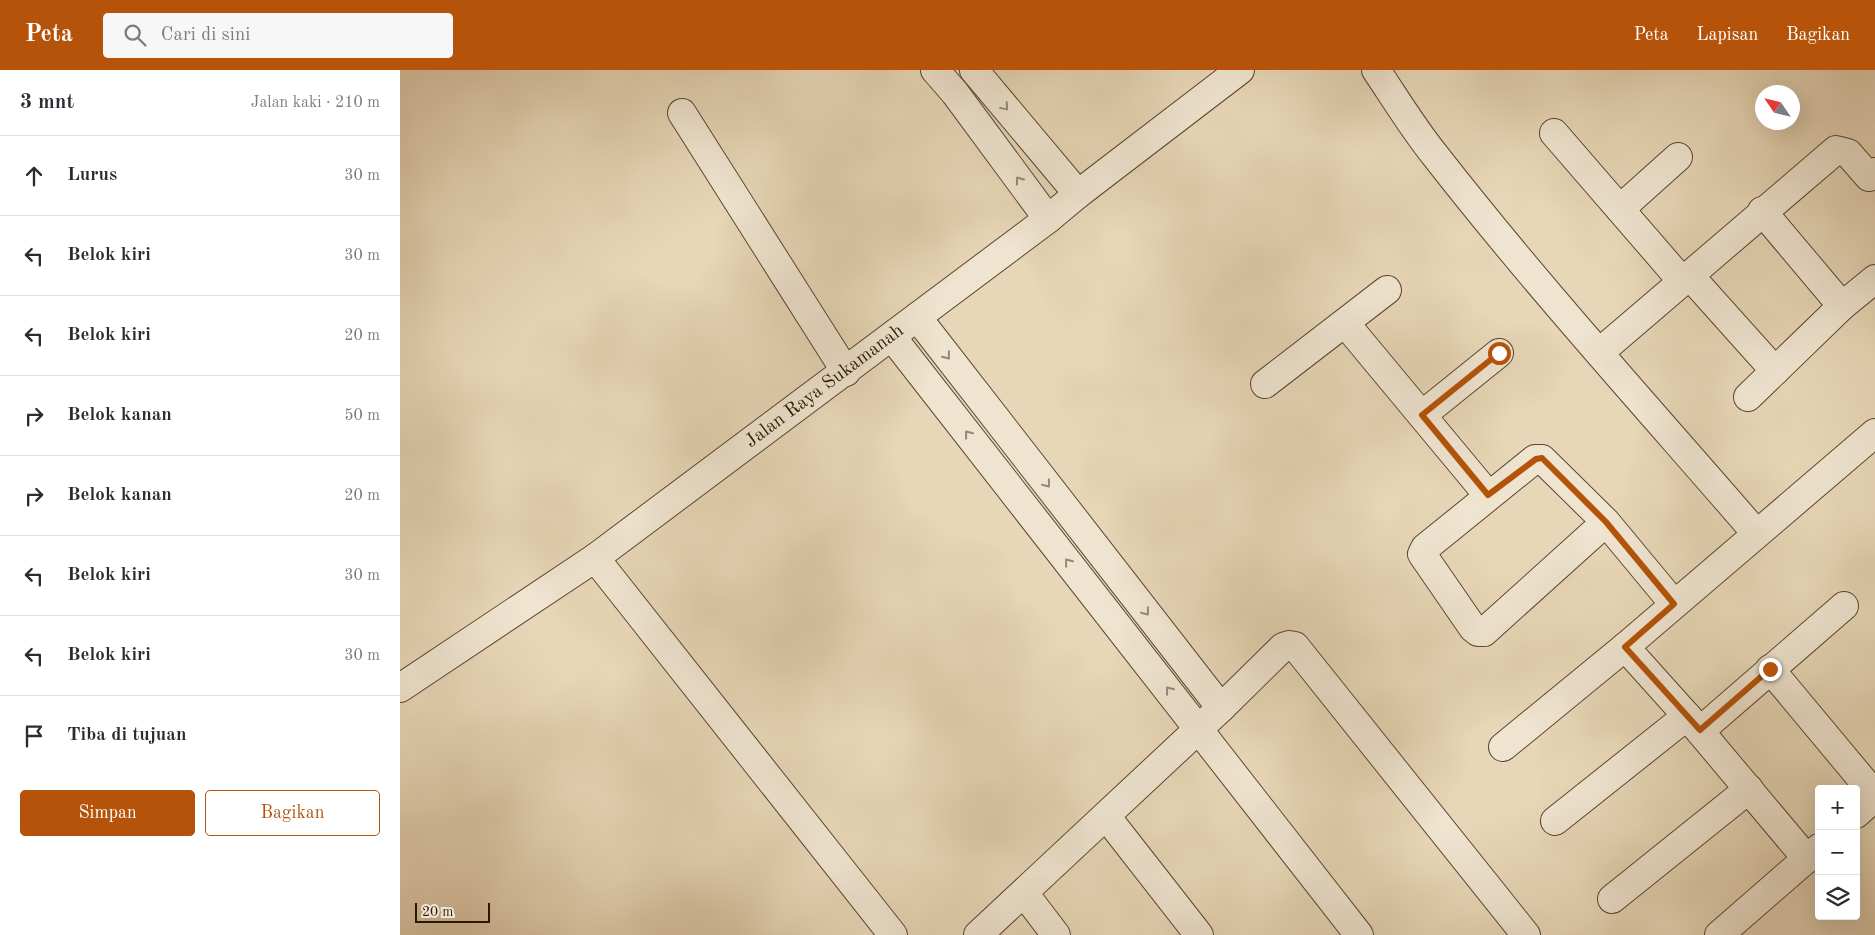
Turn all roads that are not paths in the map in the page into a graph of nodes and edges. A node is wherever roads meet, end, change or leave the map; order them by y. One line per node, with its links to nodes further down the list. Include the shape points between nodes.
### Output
1 (935, 70): 12 (street, one-way to 1, via 955,92)
2 (974, 70): 9 (street, one-way to 9)
3 (1240, 70): 9 (street, Jalan Raya Sukamanah)
4 (1376, 70): 20 (street, via 1434,154 1518,260)
5 (682, 113): 23 (street)
6 (1554, 133): 10 (street)
7 (1678, 157): 10 (street)
8 (1873, 178): 11 (street, via 1848,153 1836,150)
9 (1078, 194): 12 (street, Jalan Raya Sukamanah)
10 (1620, 209): 13 (street)
11 (1762, 211): 13 (street); 16 (street)
12 (1048, 219): 17 (street, Jalan Raya Sukamanah)
13 (1686, 278): 20 (street); 22 (street)
14 (1875, 279): 16 (street)
15 (1387, 290): 18 (street)
16 (1842, 306): 22 (street)
17 (917, 317): 19 (street, Jalan Raya Sukamanah); 37 (street, one-way to 37)
18 (1345, 323): 24 (street); 26 (street)
19 (892, 337): 23 (street, Jalan Raya Sukamanah); 39 (street, one-way to 19)
20 (1600, 352): 30 (street)
21 (1499, 353): 26 (street)
22 (1775, 371): 25 (street)
23 (846, 372): 31 (street, Jalan Raya Sukamanah)
24 (1265, 384)
25 (1748, 397)
26 (1422, 415): 28 (street)
27 (1875, 433): 30 (street)
28 (1488, 495): 29 (street, via 1536,459 1542,458); 29 (street, via 1422,554 1478,632 1484,632)
29 (1606, 522): 32 (street)
30 (1756, 533): 32 (street)
31 (594, 558): 36 (street, Jalan Raya Sukamanah); 49 (street)
32 (1674, 604): 34 (street)
33 (1844, 606): 35 (street)
34 (1625, 647): 38 (street); 40 (street)
35 (1770, 669): 38 (street); 42 (street)
36 (400, 688)
37 (1221, 708): 39 (street); 54 (street, via 1283,647 1295,646)
38 (1694, 723): 41 (street); 45 (street)
39 (1198, 729): 44 (street); 53 (street)
40 (1503, 747)
41 (1749, 789): 46 (street); 48 (street)
42 (1875, 796): 43 (street)
43 (1860, 810)
44 (1106, 816): 47 (street); 52 (street)
45 (1555, 821)
46 (1813, 854): 55 (street)
47 (1024, 893): 50 (street); 51 (street)
48 (1612, 899)
49 (893, 935)
50 (978, 935)
51 (1056, 935)
52 (1199, 935)
53 (1359, 935)
54 (1526, 935)
55 (1719, 935)

